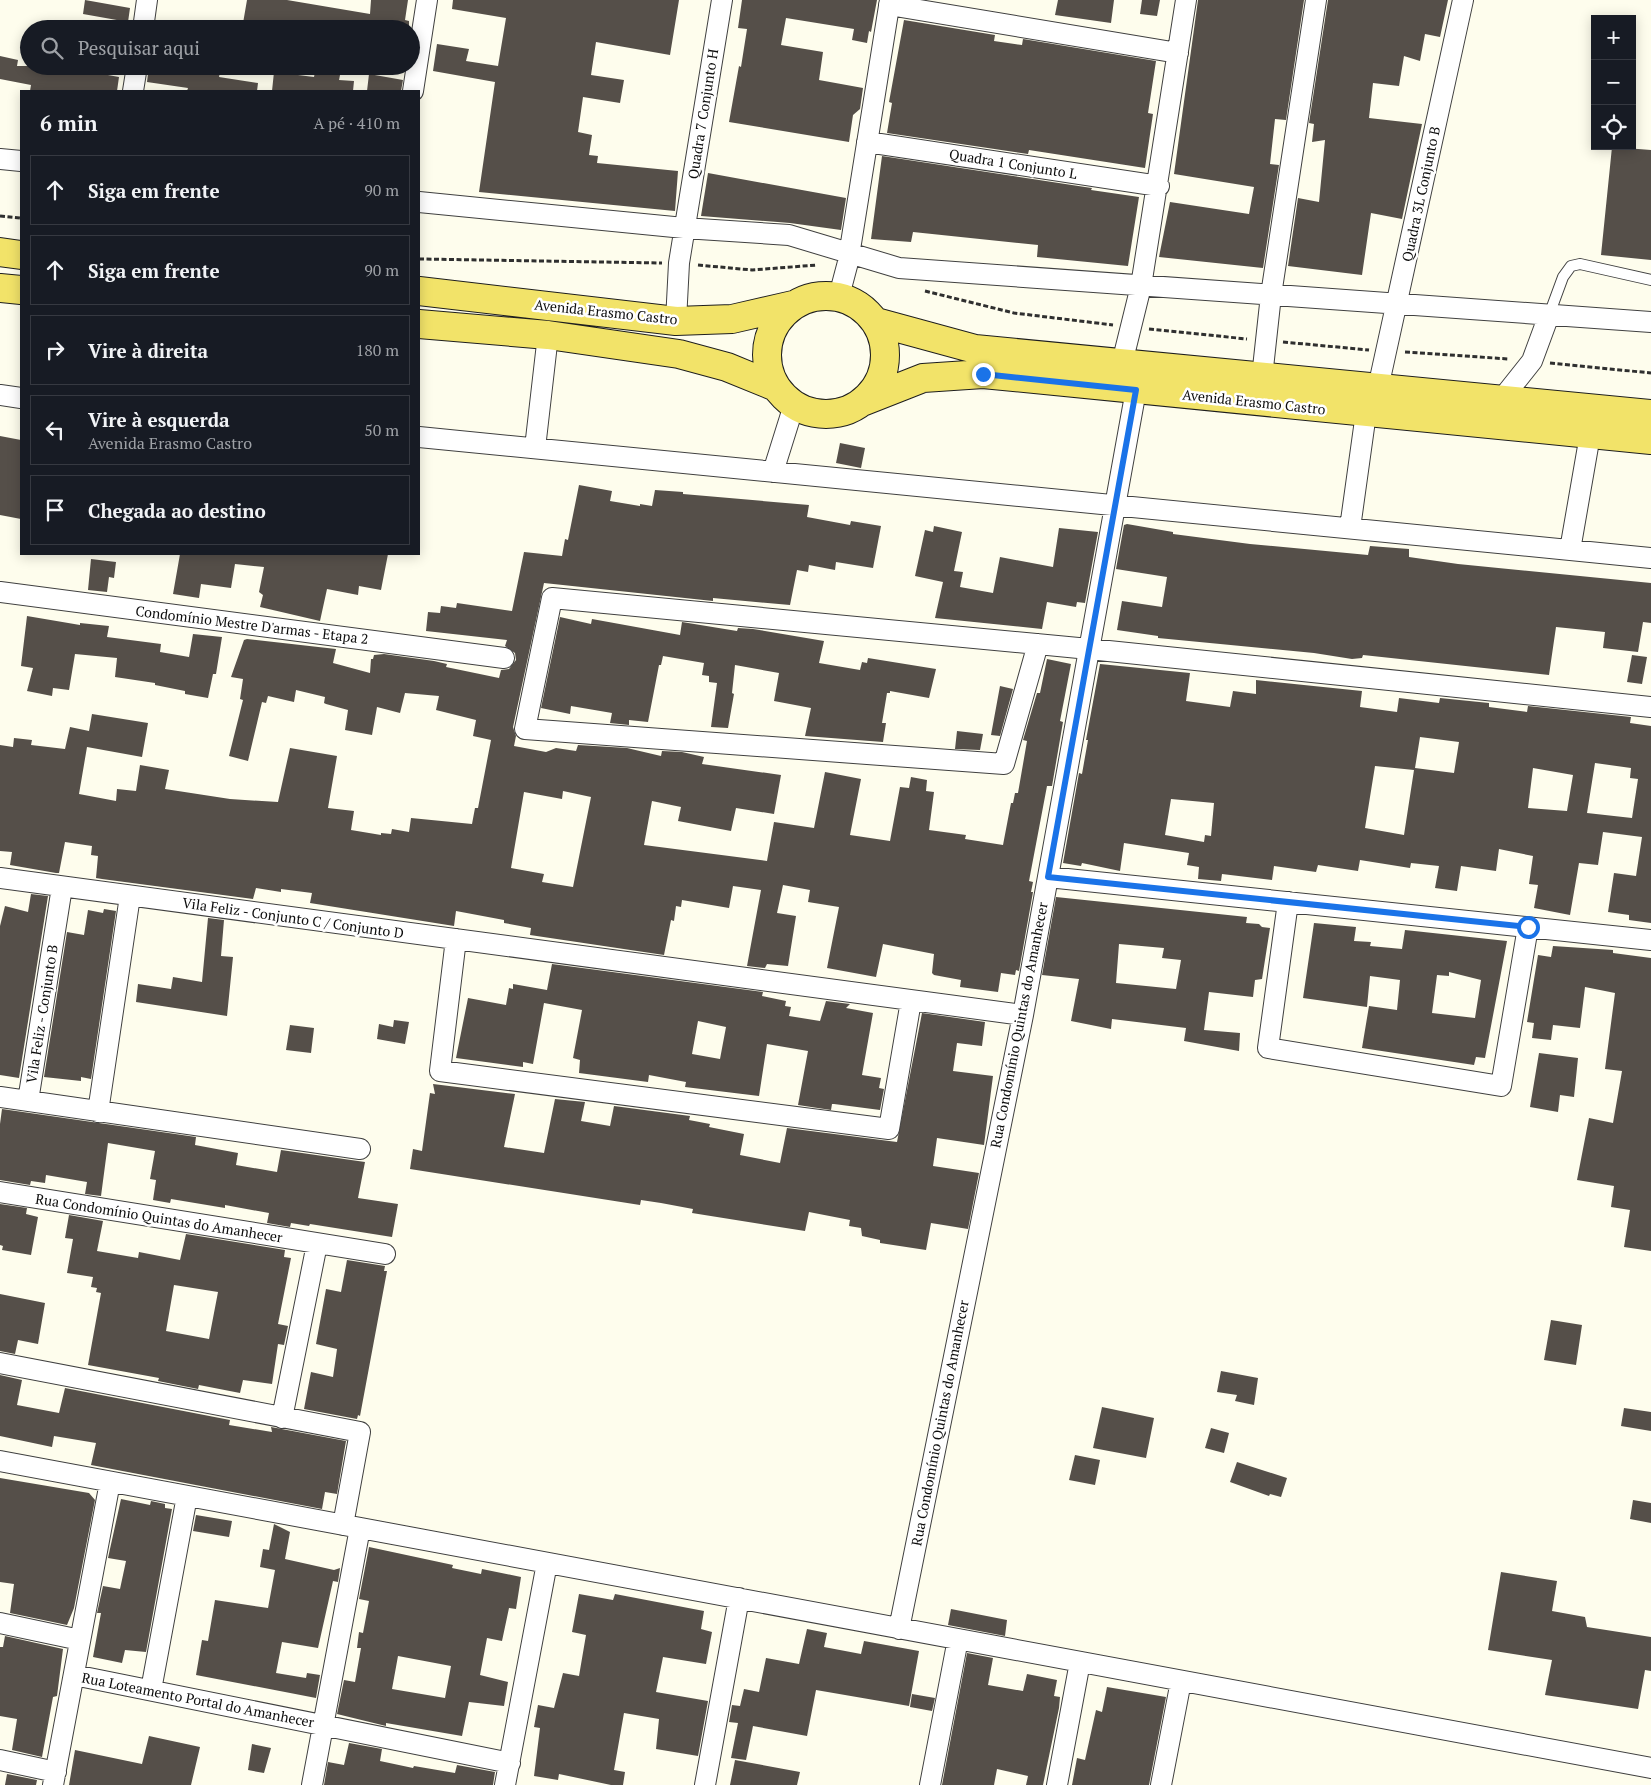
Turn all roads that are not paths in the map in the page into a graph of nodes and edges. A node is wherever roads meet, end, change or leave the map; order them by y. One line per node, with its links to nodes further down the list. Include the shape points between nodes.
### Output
1 (147, 0): 8 (street)
2 (428, 0): 9 (street)
3 (722, 0): 20 (street, Quadra 7 Conjunto H)
4 (1186, 0): 10 (street)
5 (1316, 0): 29 (street)
6 (1463, 0): 31 (street, Quadra 3L Conjunto B)
7 (889, 2): 10 (street); 15 (street)
8 (144, 20)
9 (420, 49)
10 (1178, 53): 18 (street)
11 (136, 75): 13 (street)
12 (416, 75): 14 (street)
13 (133, 90)
14 (413, 90)
15 (868, 142): 18 (street, Quadra 1 Conjunto L); 23 (street)
16 (0, 159): 17 (street)
17 (20, 161)
18 (1159, 186): 25 (street)
19 (420, 202): 20 (street)
20 (684, 228): 23 (street, via 789,235); 34 (street, Quadra 7 Conjunto H)
21 (0, 252): 22 (main road)
22 (20, 255)
23 (849, 258): 25 (street, via 899,268); 30 (street)
24 (1651, 280): 33 (lane, via 1580,264 1571,266 1563,277)
25 (1142, 286): 29 (street); 39 (street)
26 (0, 288): 27 (main road)
27 (20, 290)
28 (420, 291): 34 (main road, Avenida Erasmo Castro)
29 (1272, 295): 31 (street); 40 (street)
30 (839, 296): 32 (main road, via 815,296); 35 (main road, via 866,310)
31 (1397, 304): 33 (street); 41 (street, Quadra 3L Conjunto B)
32 (793, 305): 34 (main road, Avenida Erasmo Castro, via 732,319); 44 (main road, via 777,321 768,342 767,365)
33 (1549, 315): 36 (street); 46 (street, via 1532,361)
34 (676, 321)
35 (876, 322): 39 (main road, Avenida Erasmo Castro, via 975,349); 47 (main road, via 884,343 884,365 876,386)
36 (1651, 322)
37 (420, 324): 38 (main road)
38 (548, 335): 44 (main road, via 678,354 727,367); 53 (street)
39 (1122, 364): 40 (main road, Avenida Erasmo Castro)
40 (1262, 377): 41 (main road, Avenida Erasmo Castro)
41 (1378, 388): 46 (main road, Avenida Erasmo Castro)
42 (1136, 390): 47 (main road, Avenida Erasmo Castro, via 983,374 923,378); 48 (main road, Avenida Erasmo Castro); 55 (street, Rua Condomínio Quintas do Amanhecer)
43 (0, 396): 45 (street)
44 (785, 396): 47 (main road, via 810,412 828,414 846,411); 54 (street)
45 (20, 398)
46 (1501, 400): 49 (main road, Avenida Erasmo Castro)
47 (862, 402)
48 (1366, 413): 50 (main road, Avenida Erasmo Castro); 56 (street)
49 (1651, 414)
50 (1590, 435): 52 (main road, Avenida Erasmo Castro); 57 (street)
51 (420, 437): 53 (street)
52 (1651, 440)
53 (535, 448): 54 (street)
54 (773, 472): 55 (street)
55 (1115, 505): 56 (street); 61 (street, Rua Condomínio Quintas do Amanhecer)
56 (1350, 528): 57 (street)
57 (1570, 550): 58 (street)
58 (1651, 558)
59 (0, 592): 62 (street, Condomínio Mestre D'armas - Etapa 2)
60 (1038, 644): 60 (street, via 1004,764 525,729 552,598); 61 (street)
61 (1089, 649): 63 (street); 64 (street, Rua Condomínio Quintas do Amanhecer)
62 (504, 658)
63 (1651, 706)
64 (1048, 877): 68 (street); 73 (street, Rua Condomínio Quintas do Amanhecer)
65 (0, 878): 66 (street, Vila Feliz - Conjunto C / Conjunto D)
66 (62, 887): 67 (street, Vila Feliz - Conjunto C / Conjunto D); 75 (street, Vila Feliz - Conjunto B)
67 (130, 896): 70 (street, Vila Feliz - Conjunto C / Conjunto D); 76 (street)
68 (1288, 902): 69 (street); 69 (street, via 1268,1048 1501,1086)
69 (1528, 927): 71 (street)
70 (456, 940): 72 (street, Vila Feliz - Conjunto C / Conjunto D); 72 (street, via 440,1071 889,1129)
71 (1651, 940)
72 (911, 1000): 73 (street, Vila Feliz - Conjunto C / Conjunto D)
73 (1023, 1016): 90 (street, Rua Condomínio Quintas do Amanhecer)
74 (0, 1097): 75 (street)
75 (28, 1101): 76 (street, Vila Feliz - Conjunto B)
76 (98, 1112): 77 (street)
77 (360, 1148)
78 (0, 1192): 79 (street, Rua Condomínio Quintas do Amanhecer)
79 (317, 1244): 80 (street, Rua Condomínio Quintas do Amanhecer); 82 (street)
80 (385, 1254)
81 (0, 1363): 82 (street)
82 (282, 1418): 86 (street, via 360,1432)
83 (0, 1461): 84 (street)
84 (110, 1482): 85 (street); 92 (street, Rua Loteamento Portal do Amanhecer)
85 (187, 1496): 86 (street); 96 (street)
86 (352, 1526): 87 (street); 97 (street)
87 (547, 1563): 88 (street); 99 (street)
88 (739, 1598): 90 (street); 104 (street)
89 (0, 1623): 92 (street)
90 (899, 1629): 91 (street)
91 (958, 1639): 93 (street); 105 (street)
92 (80, 1640): 94 (street, Rua Loteamento Portal do Amanhecer)
93 (1080, 1662): 95 (street); 106 (street)
94 (74, 1675): 96 (street, Rua Loteamento Portal do Amanhecer); 101 (street, Rua Loteamento Portal do Amanhecer)
95 (1181, 1680): 100 (street); 107 (street)
96 (151, 1690): 97 (street, Rua Loteamento Portal do Amanhecer)
97 (323, 1725): 99 (street, Rua Loteamento Portal do Amanhecer); 102 (street)
98 (0, 1760): 101 (street)
99 (510, 1762): 103 (street)
100 (1651, 1768)
101 (54, 1778)
102 (312, 1785)
103 (505, 1785)
104 (705, 1785)
105 (930, 1785)
106 (1057, 1785)
107 (1161, 1785)

